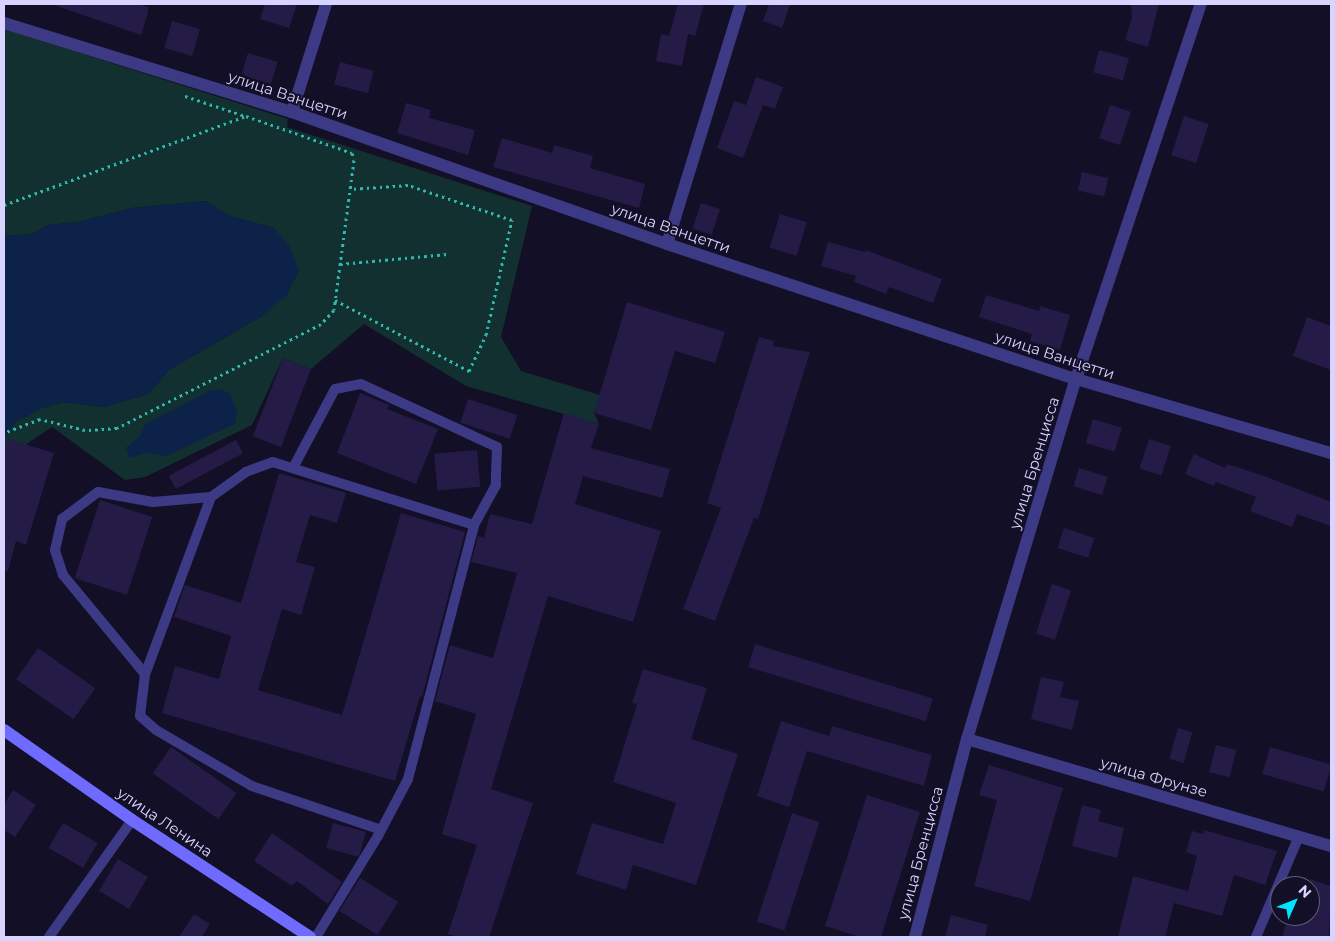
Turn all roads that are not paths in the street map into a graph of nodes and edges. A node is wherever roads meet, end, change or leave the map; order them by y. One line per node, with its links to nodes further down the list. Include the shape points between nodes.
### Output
1 (326, 4): 5 (street)
2 (741, 4): 6 (street)
3 (1201, 4): 7 (street, улица Бренцисса)
4 (4, 23): 5 (street, улица Ванцетти)
5 (292, 112): 6 (street, улица Ванцетти)
6 (667, 244): 7 (street, улица Ванцетти)
7 (1076, 380): 8 (street, улица Ванцетти); 14 (street, улица Бренцисса)
8 (1331, 453)
9 (293, 468): 10 (lane, via 273,462 246,472); 11 (lane); 11 (lane, via 335,389 361,384 497,447 496,484)
10 (211, 498): 12 (lane); 12 (lane, via 153,502 98,492 62,519 56,550 63,575)
11 (474, 525): 16 (lane, via 408,779)
12 (145, 674): 16 (lane, via 140,716 156,730 252,786)
13 (4, 730): 15 (street, улица Ленина)
14 (967, 739): 17 (street, улица Фрунзе); 22 (street, улица Бренцисса)
15 (132, 820): 19 (lane); 20 (street, улица Ленина)
16 (381, 830): 21 (lane)
17 (1299, 836): 18 (street, улица Фрунзе); 23 (lane)
18 (1331, 846)
19 (49, 937)
20 (310, 937)
21 (316, 937)
22 (914, 937)
23 (1256, 937)

